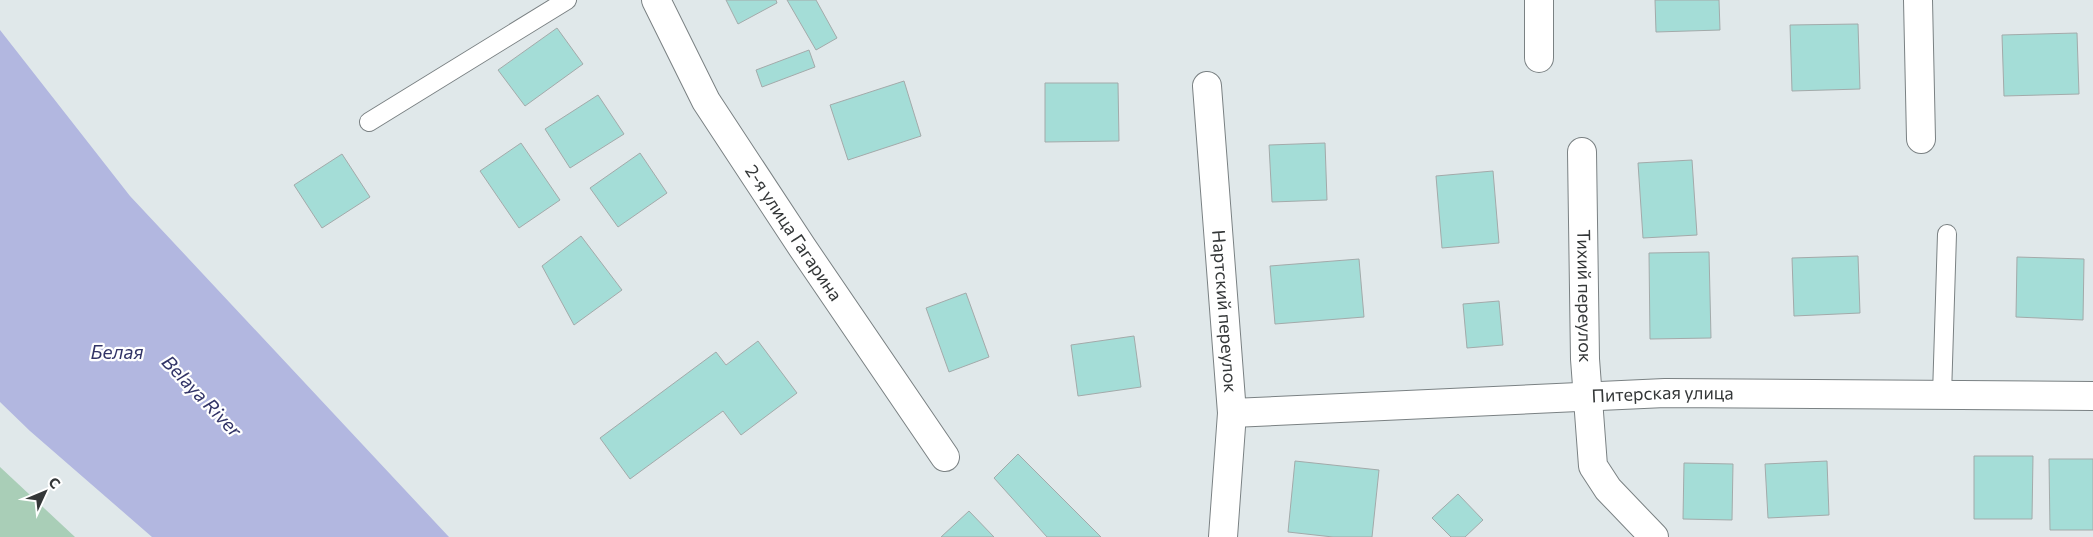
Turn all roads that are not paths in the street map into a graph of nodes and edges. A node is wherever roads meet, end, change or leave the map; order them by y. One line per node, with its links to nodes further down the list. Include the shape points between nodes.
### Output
1 (567, 0): 7 (lane)
2 (656, 0): 15 (street, 2-я улица Гагарина, via 706,101)
3 (1539, 0): 5 (street)
4 (1918, 0): 8 (street)
5 (1539, 58)
6 (1207, 86): 14 (street, Нартский переулок)
7 (369, 122)
8 (1921, 138)
9 (1582, 152): 12 (street, Тихий переулок)
10 (1947, 234): 11 (lane)
11 (1942, 395): 12 (street, Питерская улица, via 1665,393); 13 (street, Питерская улица)
12 (1588, 396): 14 (street, Питерская улица); 17 (street, Тихий переулок, via 1593,466 1608,489)
13 (2093, 396)
14 (1232, 413): 16 (street, Нартский переулок)
15 (945, 457)
16 (1222, 537)
17 (1654, 537)

